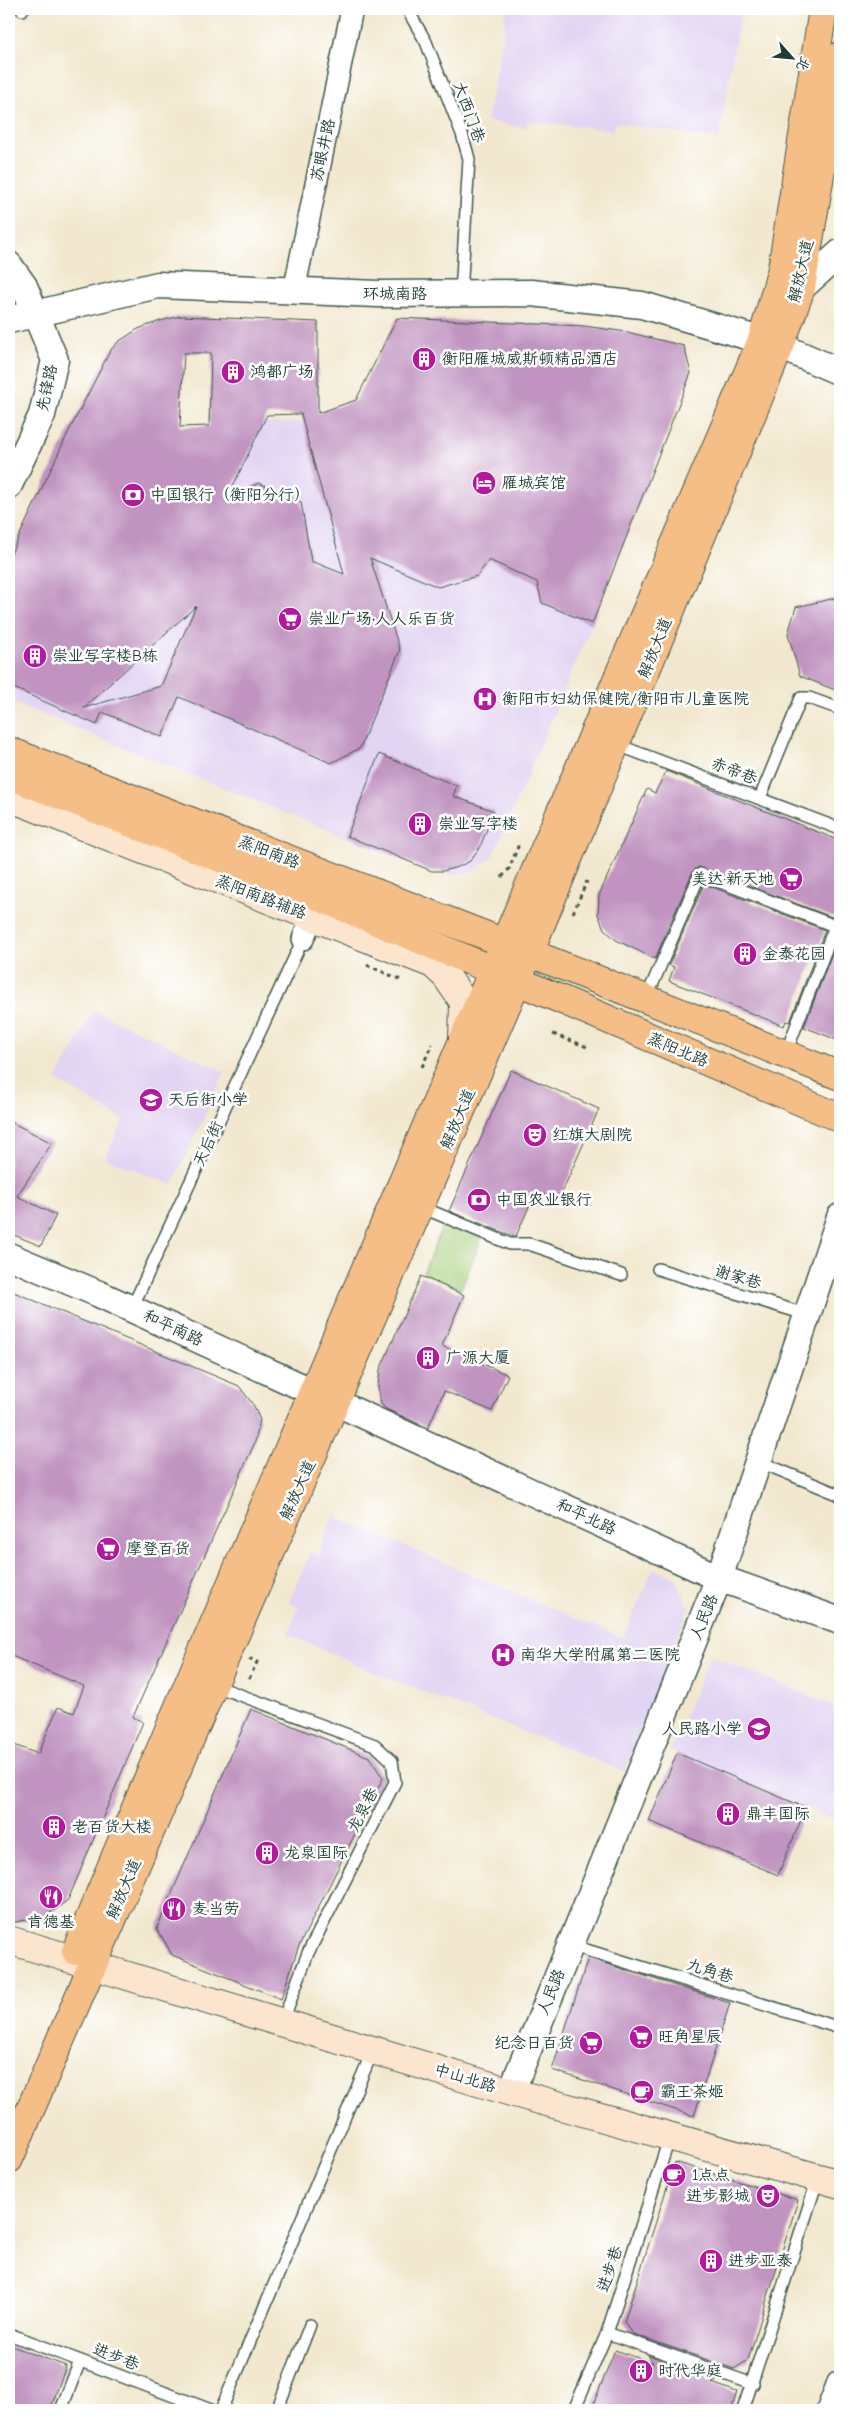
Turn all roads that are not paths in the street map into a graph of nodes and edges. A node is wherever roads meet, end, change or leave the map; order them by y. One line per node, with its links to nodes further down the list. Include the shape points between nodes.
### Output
1 (352, 9): 9 (street, 苏眼井路)
2 (407, 9): 10 (lane, 大西门巷, via 426,42 469,159)
3 (823, 9): 12 (main road, 解放大道)
4 (840, 56): 8 (main road, 解放大道)
5 (840, 252): 8 (street)
6 (9, 265): 11 (street, 先锋路, via 24,286)
7 (9, 284): 11 (street, 先锋路)
8 (801, 288): 12 (main road, 解放大道)
9 (294, 291): 10 (street, 环城南路); 11 (street, 环城南路, via 158,285)
10 (461, 294): 12 (street, 环城南路, via 531,293 642,305)
11 (23, 317): 14 (street, 先锋路, via 42,363 29,416); 15 (street, 先锋路, via 55,360 42,415)
12 (771, 343): 13 (street, 环城南路); 17 (main road, 解放大道); 25 (main road, 解放大道)
13 (840, 372)
14 (9, 458)
15 (9, 484)
16 (840, 709): 21 (lane, via 802,698)
17 (615, 744): 21 (lane, 赤帝巷); 25 (main road, 解放大道)
18 (9, 752): 25 (main road, 蒸阳南路)
19 (9, 775): 23 (main road, 蒸阳南路)
20 (9, 798): 23 (main road, 蒸阳南路辅路)
21 (760, 798): 22 (lane, 赤帝巷)
22 (840, 829)
23 (312, 917): 26 (main road, 蒸阳南路); 28 (main road, 蒸阳南路辅路, via 433,964 464,1002); 37 (lane, 天后街)
24 (838, 927): 27 (lane, via 700,874); 29 (lane)
25 (517, 948): 26 (main road, 解放大道); 27 (main road)
26 (505, 976): 28 (main road, 解放大道); 31 (main road, 蒸阳北路); 32 (main road, 解放大道)
27 (646, 999): 29 (main road)
28 (463, 1040): 39 (main road, 解放大道)
29 (785, 1054): 30 (main road)
30 (840, 1076)
31 (840, 1118)
32 (421, 1207): 36 (lane, via 510,1244 529,1244); 39 (main road, 解放大道)
33 (840, 1217): 38 (street, 人民路, via 828,1266)
34 (9, 1256): 37 (street, 和平南路)
35 (658, 1269): 38 (lane, 谢家巷)
36 (622, 1275)
37 (131, 1310): 39 (street, 和平南路)
38 (808, 1315): 40 (street, 人民路)
39 (324, 1398): 42 (street, 和平北路); 44 (main road, 解放大道); 47 (main road, 解放大道)
40 (760, 1462): 41 (lane); 42 (street, 人民路)
41 (840, 1495)
42 (719, 1578): 43 (street, 和平北路); 46 (street, 人民路)
43 (840, 1621)
44 (213, 1685): 47 (main road, 解放大道); 48 (lane, 龙泉巷, via 375,1745 392,1760 395,1782 308,1953)
45 (9, 1940): 47 (main road, 中山北路)
46 (570, 1945): 49 (lane, 九角巷); 51 (street, 人民路)
47 (82, 1962): 48 (main road, 中山北路); 52 (main road, 解放大道); 54 (main road, 解放大道)
48 (282, 2023): 50 (main road, 中山北路)
49 (840, 2028)
50 (373, 2050): 51 (main road, 中山北路); 64 (lane)
51 (511, 2092): 53 (main road, 中山北路)
52 (9, 2114)
53 (670, 2135): 55 (main road, 中山北路); 57 (lane, 进步巷)
54 (9, 2159)
55 (829, 2181): 60 (lane)
56 (310, 2325): 65 (lane)
57 (607, 2333): 60 (lane); 66 (lane, 进步巷)
58 (9, 2334): 59 (lane, 进步巷)
59 (80, 2361): 62 (lane); 63 (lane, 进步巷)
60 (753, 2384): 67 (lane)
61 (840, 2384): 68 (street)
62 (61, 2410)
63 (211, 2410)
64 (221, 2410)
65 (277, 2410)
66 (574, 2410)
67 (743, 2410)
68 (830, 2410)

